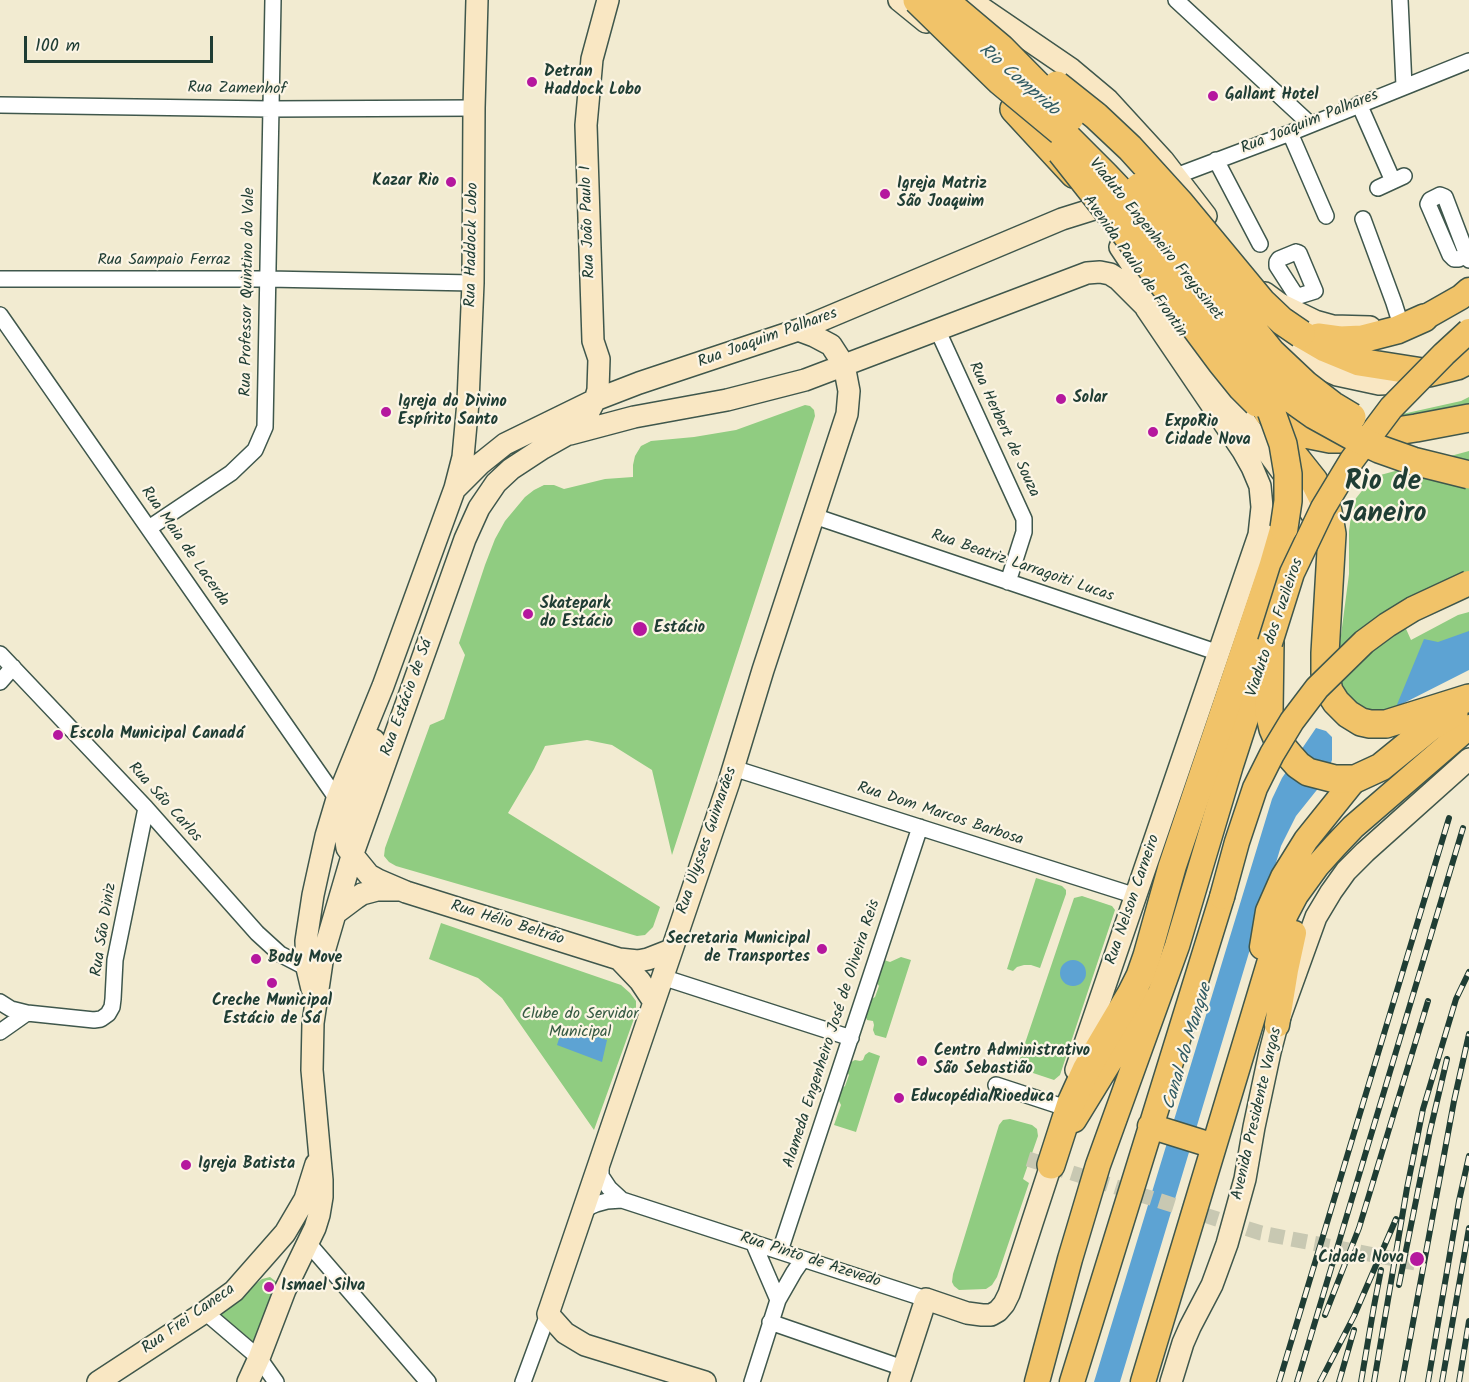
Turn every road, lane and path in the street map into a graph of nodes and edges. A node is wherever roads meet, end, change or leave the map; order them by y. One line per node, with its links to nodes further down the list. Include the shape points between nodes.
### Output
1 (273, 0): 19 (street, Rua Professor Quintino do Vale)
2 (477, 0): 18 (main road, Rua Haddock Lobo)
3 (608, 0): 48 (main road, Rua João Paulo I, via 592,59 586,125 592,341)
4 (899, 0): 8 (main road, Avenida Paulo de Frontin)
5 (970, 0): 10 (main road)
6 (1176, 0): 20 (street)
7 (1400, 0): 14 (street)
8 (934, 7): 9 (highway, Viaduto Engenheiro Freyssinet, bridge); 13 (highway, Viaduto Engenheiro Freyssinet, bridge); 17 (main road, Avenida Paulo de Frontin)
9 (1001, 48): 41 (highway, bridge, via 1072,96 1130,148 1262,302 1282,321); 49 (highway, Viaduto Engenheiro Freyssinet, bridge, via 1174,226 1216,283)
10 (1047, 52): 12 (main road); 17 (main road, via 1043,90)
11 (1469, 61): 14 (street, Rua Joaquim Palhares)
12 (1071, 69): 23 (main road, via 1108,100); 24 (main road)
13 (1000, 81): 49 (highway, Viaduto Engenheiro Freyssinet, bridge, via 1072,142 1124,195); 55 (highway, bridge, via 1069,161 1228,371)
14 (1404, 86): 15 (street, Rua Joaquim Palhares)
15 (1359, 104): 20 (street, Rua Joaquim Palhares); 26 (street, via 1398,179)
16 (0, 105): 19 (street, Rua Zamenhof)
17 (1023, 106): 25 (main road, Avenida Paulo de Frontin); 58 (highway, via 1076,175 1104,202 1222,342 1314,408)
18 (474, 108): 19 (street, Rua Zamenhof); 35 (main road, Rua Haddock Lobo)
19 (270, 109): 34 (street, Rua Professor Quintino do Vale)
20 (1310, 124): 21 (street, Rua Joaquim Palhares)
21 (1290, 133): 22 (street, Rua Joaquim Palhares); 28 (street)
22 (1216, 160): 23 (street, Rua Joaquim Palhares); 31 (street)
23 (1176, 175): 24 (street, Rua Joaquim Palhares); 41 (main road, via 1260,288)
24 (1152, 186): 52 (main road, via 1253,319 1283,347 1336,375 1379,384 1403,383)
25 (1078, 187): 27 (main road, Avenida Paulo de Frontin); 29 (main road, via 1073,204)
26 (1378, 188)
27 (1094, 209): 29 (main road, Rua Joaquim Palhares); 39 (main road, Avenida Paulo de Frontin)
28 (1326, 216)
29 (1062, 219): 44 (main road, Rua Joaquim Palhares)
30 (1363, 219): 40 (street, via 1394,303)
31 (1260, 244)
32 (1309, 277): 36 (street); 36 (street, via 1296,252 1277,262); 38 (street)
33 (0, 279): 34 (street, Rua Sampaio Ferraz)
34 (268, 279): 35 (street, Rua Sampaio Ferraz); 64 (street, Rua Professor Quintino do Vale, via 265,427 255,450 231,473)
35 (473, 283): 62 (main road, Rua Haddock Lobo, via 466,431)
36 (1289, 285): 38 (street, via 1299,296)
37 (1469, 290): 40 (main road)
38 (1315, 291): 41 (street, via 1303,304)
39 (1151, 305): 43 (main road, via 1118,279 1100,272 1079,276); 46 (main road, Avenida Paulo de Frontin); 46 (main road)
40 (1412, 320): 41 (main road, via 1369,327); 47 (highway)
41 (1299, 323): 47 (highway)
42 (2, 324): 64 (street, Rua Maia de Lacerda)
43 (937, 329): 51 (main road); 66 (street, Rua Herbert de Souza, via 1024,519 1024,532)
44 (798, 330): 51 (main road, via 831,345); 53 (main road, Rua Joaquim Palhares)
45 (1469, 331): 68 (main road, Viaduto dos Fuzileiros, bridge, via 1391,408 1352,460 1323,508 1292,573)
46 (1181, 347): 61 (main road, Avenida Paulo de Frontin); 65 (main road, Avenida Paulo de Frontin, via 1299,495 1325,541)
47 (1360, 350): 52 (highway)
48 (599, 358): 53 (main road, via 610,371); 54 (main road, Rua João Paulo I)
49 (1262, 358): 59 (highway, bridge, via 1287,368 1323,399 1358,420 1421,446); 60 (highway, bridge, via 1276,388 1314,415 1379,449); 109 (highway, bridge, via 1268,399 1288,474 1284,528 1140,976 1086,1070)
50 (1469, 360): 52 (highway)
51 (844, 365): 57 (main road, via 805,380 727,400 634,417); 63 (main road, Rua Ulysses Guimarães, via 849,391 847,414)
52 (1430, 373)
53 (639, 383): 54 (main road, Rua Joaquim Palhares)
54 (595, 400): 57 (main road, Rua João Paulo I, via 586,417); 62 (main road, Rua Joaquim Palhares, via 505,444)
55 (1262, 407): 58 (highway, via 1305,434 1330,439); 65 (highway, via 1314,481 1327,507 1332,534)
56 (1469, 418): 58 (highway)
57 (567, 435): 83 (main road, Rua Estácio de Sá, via 511,469 479,508)
58 (1366, 436)
59 (1469, 458)
60 (1469, 475)
61 (1260, 486): 69 (main road, Rua Nelson Carneiro, via 1259,535)
62 (455, 488): 73 (main road, Rua Estácio de Sá)
63 (814, 516): 66 (street, Rua Beatriz Larragoiti Lucas); 78 (main road, Rua Ulysses Guimarães)
64 (149, 528): 80 (street, Rua Maia de Lacerda)
65 (1331, 562): 74 (highway, via 1325,673 1329,691 1348,714 1361,722 1386,724)
66 (1008, 582): 69 (street, Rua Beatriz Larragoiti Lucas)
67 (1469, 583): 93 (main road, bridge, via 1422,604 1364,642 1317,688 1292,721 1256,788)
68 (1270, 643): 79 (highway, via 1269,712 1280,743 1308,772 1335,780); 88 (main road, Viaduto dos Fuzileiros)
69 (1219, 653): 86 (main road, Rua Nelson Carneiro)
70 (0, 654): 71 (street, Rua São Carlos)
71 (13, 667): 72 (street); 81 (street, Rua São Carlos)
72 (0, 682)
73 (382, 686): 80 (main road, Rua Estácio de Sá); 83 (main road, via 373,744 345,835)
74 (1469, 698)
75 (1469, 703): 79 (highway, via 1429,728 1381,767)
76 (1469, 727): 84 (main road, Avenida Presidente Vargas, via 1353,827)
77 (1469, 759): 99 (main road, Avenida Presidente Vargas, via 1346,871 1316,917)
78 (733, 768): 82 (street, Rua Dom Marcos Barbosa); 89 (main road, Rua Ulysses Guimarães)
79 (1355, 779): 94 (main road, via 1306,840 1275,892 1254,987)
80 (337, 799): 91 (main road, Rua Estácio de Sá, via 313,895 306,941)
81 (146, 808): 91 (street, Rua São Carlos, via 256,933 280,954); 98 (street, Rua São Diniz, via 108,1014 94,1020)
82 (920, 828): 86 (street, Rua Dom Marcos Barbosa); 101 (street, Alameda Engenheiro José de Oliveira Reis)
83 (352, 855): 85 (main road, Rua Hélio Beltrão, via 369,874); 87 (main road, Rua Estácio de Sá)
84 (1317, 866): 94 (main road, Avenida Presidente Vargas, via 1286,914); 99 (main road, via 1292,938)
85 (400, 890): 87 (main road, via 362,894); 90 (main road, Rua Hélio Beltrão)
86 (1136, 896): 104 (main road, Rua Nelson Carneiro)
87 (336, 913): 96 (main road, Rua Estácio de Sá)
88 (1177, 946): 102 (main road); 109 (main road, via 1074,1119)
89 (671, 950): 90 (main road, Rua Hélio Beltrão, via 638,961); 92 (main road, Rua Ulysses Guimarães)
90 (619, 959): 97 (main road)
91 (307, 968): 96 (main road, Rua Estácio de Sá)
92 (662, 977): 97 (main road, Rua Ulysses Guimarães); 101 (street)
93 (1196, 979): 102 (main road); 105 (main road)
94 (1260, 995): 106 (main road, Avenida Presidente Vargas)
95 (0, 1002): 98 (street)
96 (315, 1002): 107 (main road, Rua Estácio de Sá, via 312,1070)
97 (654, 1002): 108 (main road, Rua Ulysses Guimarães)
98 (27, 1013): 100 (street)
99 (1277, 1025): 136 (main road, Avenida Presidente Vargas, via 1245,1179 1227,1244 1183,1343)
100 (0, 1032)
101 (851, 1038): 114 (street, Alameda Engenheiro José de Oliveira Reis)
102 (1132, 1070): 133 (main road, via 1098,1165)
103 (996, 1085): 104 (street)
104 (1063, 1107): 109 (main road, Rua Nelson Carneiro)
105 (1159, 1129): 106 (main road); 134 (main road)
106 (1205, 1144): 135 (main road, Avenida Presidente Vargas)
107 (319, 1153): 113 (main road, Rua Estácio de Sá, via 322,1197); 117 (main road, Rua Frei Caneca, via 296,1216)
108 (600, 1160): 110 (street, via 601,1176); 111 (main road, Rua Ulysses Guimarães)
109 (1051, 1165): 120 (main road, Rua Nelson Carneiro, via 1009,1294)
110 (622, 1200): 111 (street, Rua Pinto de Azevedo, via 596,1204); 112 (street, Rua Pinto de Azevedo)
111 (582, 1215): 122 (main road, Rua Ulysses Guimarães)
112 (753, 1242): 114 (street, Rua Pinto de Azevedo); 119 (street)
113 (308, 1243): 116 (main road, Rua Estácio de Sá); 129 (street)
114 (780, 1251): 115 (street, Rua Pinto de Azevedo)
115 (803, 1259): 118 (street, Rua Pinto de Azevedo); 119 (street)
116 (285, 1290): 117 (main road, via 275,1275 265,1274); 124 (main road, Rua Estácio de Sá)
117 (234, 1291): 121 (main road, Rua Frei Caneca)
118 (926, 1299): 120 (main road, Rua Pinto de Azevedo, via 967,1313 991,1315); 125 (main road)
119 (778, 1300): 123 (street)
120 (998, 1311)
121 (205, 1312): 124 (street); 126 (main road, Rua Frei Caneca)
122 (548, 1314): 130 (street); 131 (main road, via 565,1333 585,1346)
123 (770, 1322): 125 (street); 132 (street)
124 (259, 1358): 127 (main road, Rua Estácio de Sá); 128 (street)
125 (901, 1375)
126 (98, 1382)
127 (248, 1382)
128 (276, 1382)
129 (428, 1382)
130 (524, 1382)
131 (705, 1382)
132 (752, 1382)
133 (1037, 1382)
134 (1072, 1382)
135 (1143, 1382)
136 (1171, 1382)

